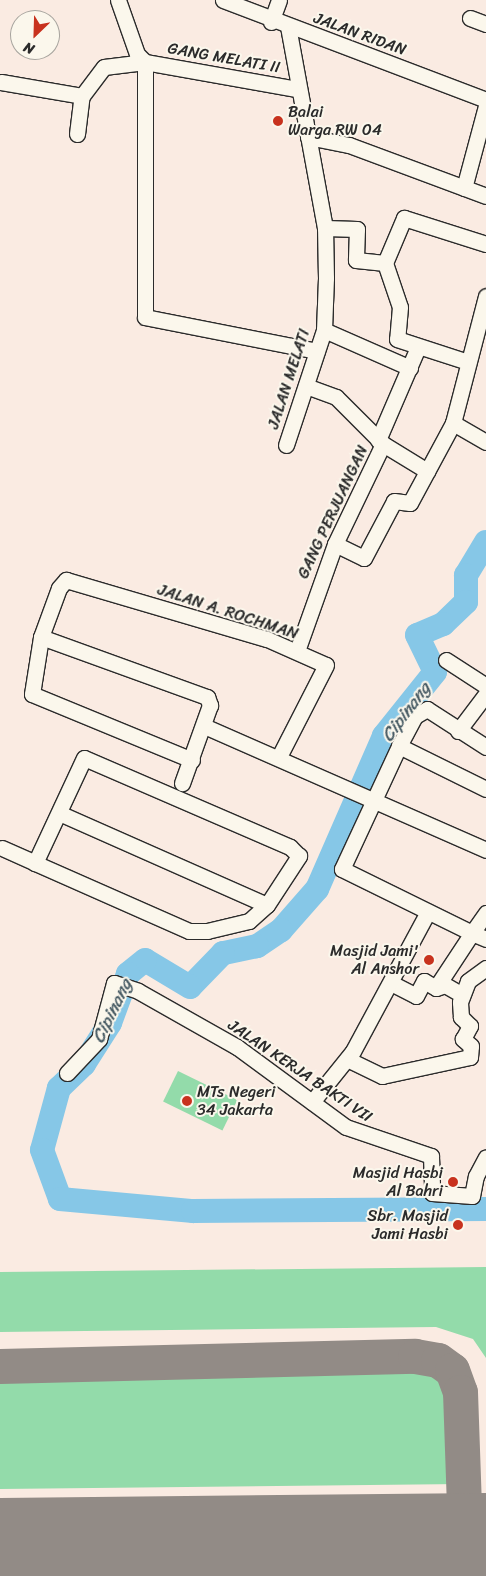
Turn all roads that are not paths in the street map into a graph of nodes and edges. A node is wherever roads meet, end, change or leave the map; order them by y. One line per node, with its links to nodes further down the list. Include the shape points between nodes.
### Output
1 (118, 0): 8 (street, via 138,54)
2 (224, 0): 5 (street, JALAN RIDAN)
3 (279, 0): 5 (street)
4 (470, 18): 6 (street)
5 (271, 22): 7 (street, JALAN RIDAN)
6 (486, 24)
7 (288, 28): 10 (street, JALAN MELATI); 12 (street, JALAN RIDAN, via 361,50)
8 (145, 62): 10 (street, GANG MELATI II); 11 (street, GANG MELATI II, via 104,67); 24 (street, via 145,317)
9 (1, 82): 11 (street)
10 (297, 89): 15 (street, JALAN MELATI)
11 (82, 96): 14 (street)
12 (486, 100)
13 (486, 106): 16 (street)
14 (77, 134)
15 (308, 137): 16 (street, via 349,145); 18 (street, JALAN MELATI)
16 (464, 188): 17 (street)
17 (486, 196)
18 (325, 228): 20 (street, via 357,229 356,261); 22 (street, JALAN MELATI)
19 (486, 244): 20 (street, via 402,219)
20 (385, 263): 23 (street, via 400,303 396,338)
21 (486, 296): 25 (street)
22 (324, 330): 24 (street, JALAN MELATI); 26 (street)
23 (418, 347): 25 (street); 26 (street, GANG PERJUANGAN)
24 (317, 351): 27 (street, JALAN MELATI)
25 (468, 362): 28 (street)
26 (410, 368): 29 (street, GANG PERJUANGAN)
27 (306, 386): 29 (street, via 336,397); 31 (street, JALAN MELATI)
28 (453, 423): 30 (street); 32 (street)
29 (381, 442): 32 (street); 33 (street, GANG PERJUANGAN)
30 (486, 442)
31 (286, 445)
32 (427, 471): 33 (street, via 410,503 394,501 366,557)
33 (335, 544): 35 (street, GANG PERJUANGAN)
34 (41, 637): 35 (street, JALAN A. ROCHMAN, via 58,588 66,580 78,580); 39 (street, via 207,697 210,705); 44 (street, via 32,690 35,697)
35 (299, 647): 43 (street, JALAN A. ROCHMAN, via 326,665)
36 (446, 660): 37 (street)
37 (486, 686)
38 (486, 694): 40 (street)
39 (204, 726): 43 (street); 44 (street)
40 (458, 731): 41 (street, via 423,709); 42 (street)
41 (400, 746): 46 (street); 47 (street)
42 (486, 747)
43 (279, 757): 47 (street)
44 (192, 760): 45 (street)
45 (182, 783)
46 (486, 788)
47 (369, 800): 50 (street); 53 (street, via 342,869)
48 (59, 813): 51 (street); 52 (street); 52 (street, via 84,758 298,852 299,860)
49 (2, 848): 51 (street)
50 (486, 850)
51 (35, 864): 52 (street, via 189,930 238,926)
52 (267, 905)
53 (428, 912): 55 (street); 57 (street)
54 (486, 913): 55 (street)
55 (479, 936): 58 (street)
56 (486, 968): 59 (street, via 468,982)
57 (391, 983): 58 (street, via 416,996 424,981 436,988); 60 (street)
58 (439, 983): 59 (street)
59 (462, 995): 60 (street, via 461,1017 470,1026 463,1040 471,1046 470,1058 382,1076)
60 (347, 1059): 62 (street)
61 (67, 1073): 62 (street, JALAN KERJA BAKTI VII, via 99,1040 114,983 138,991 242,1050)
62 (312, 1102): 64 (street, JALAN KERJA BAKTI VII, via 369,1138 431,1156 432,1192 472,1196)
63 (486, 1157): 64 (street)
64 (481, 1176)

